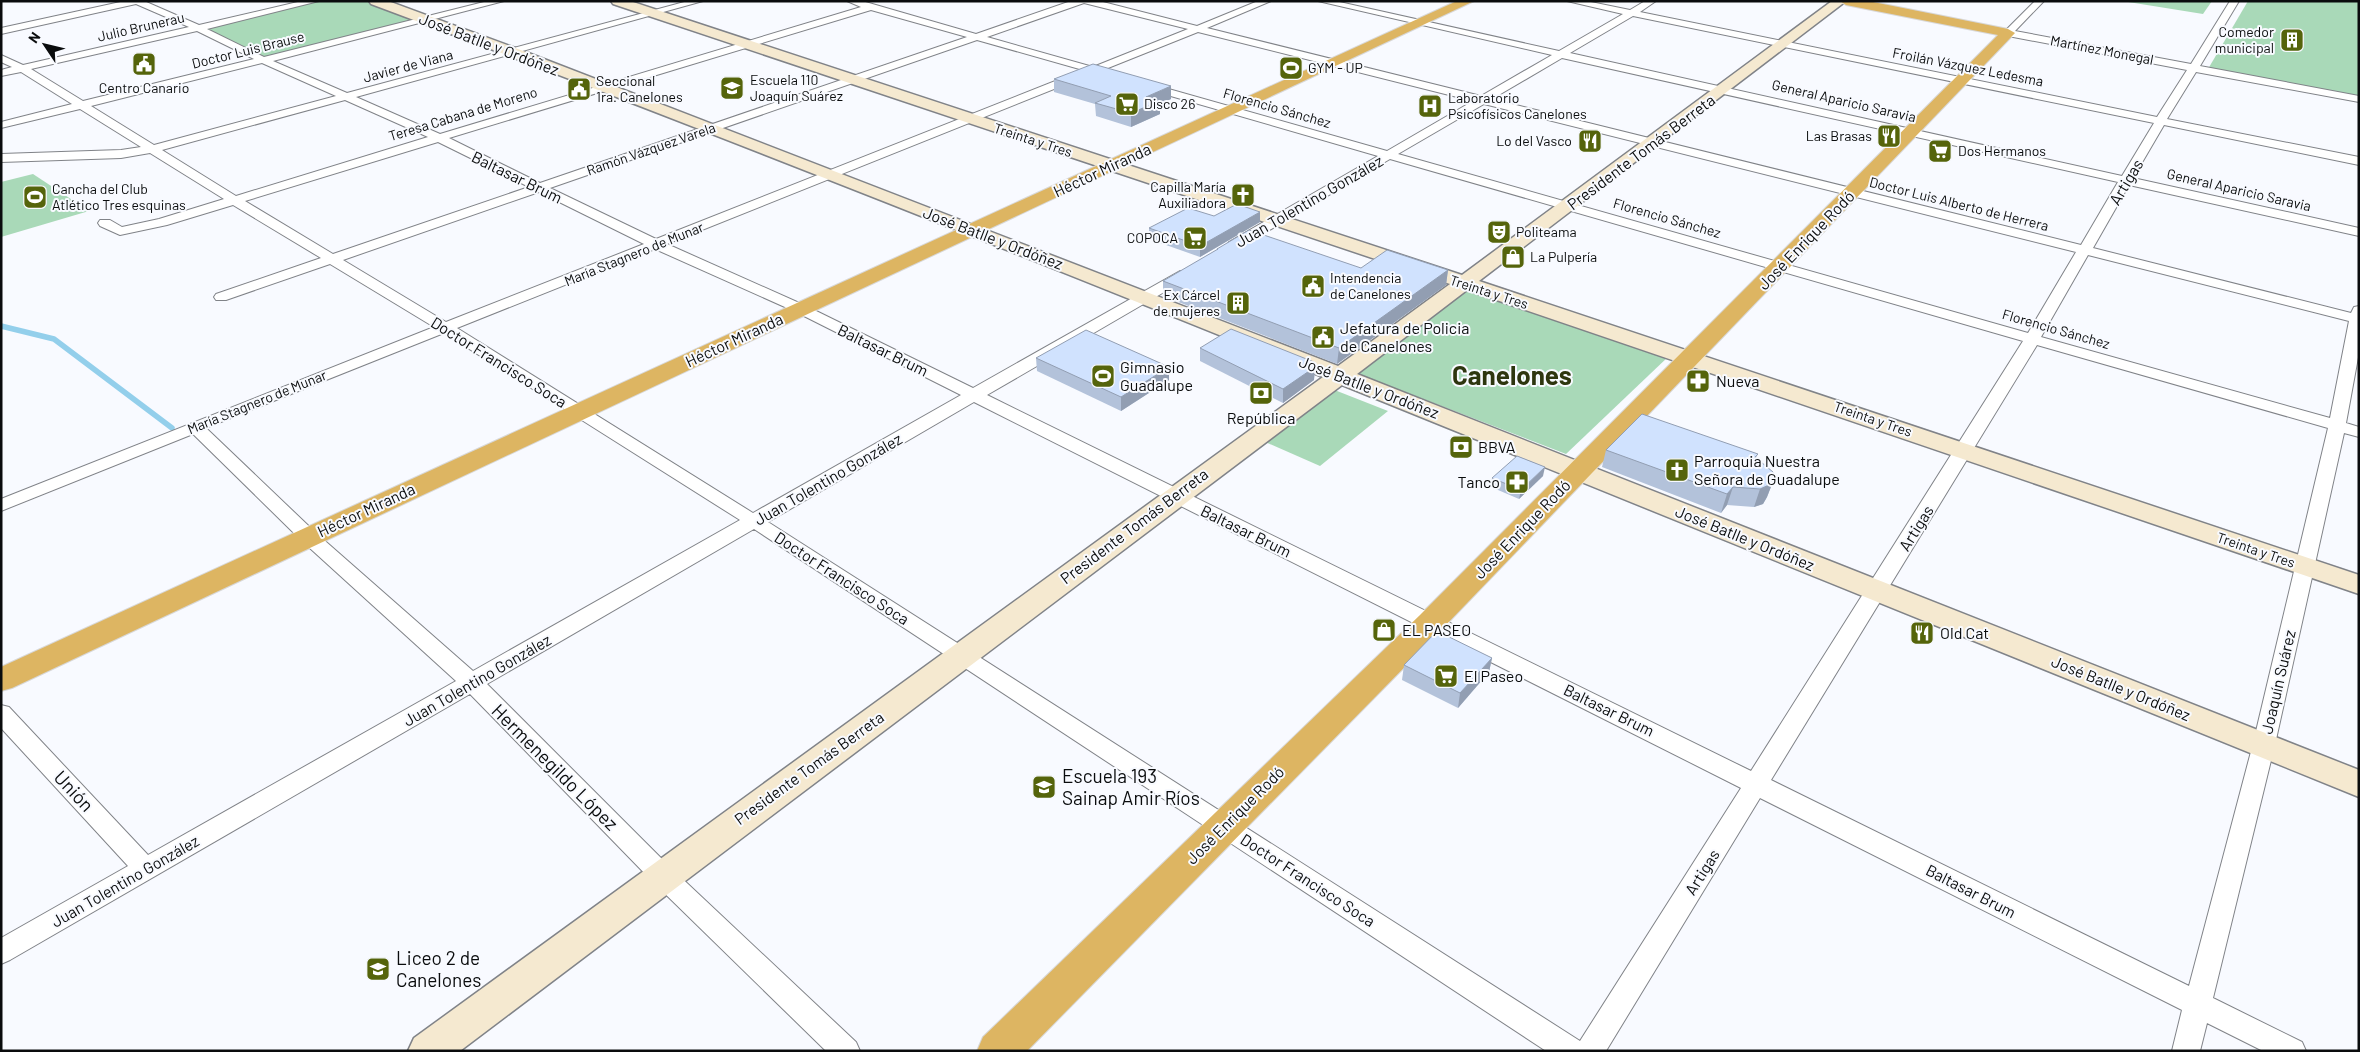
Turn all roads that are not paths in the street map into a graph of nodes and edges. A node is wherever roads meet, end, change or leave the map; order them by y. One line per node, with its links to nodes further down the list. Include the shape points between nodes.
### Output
1 (138, 1): 25 (street, Baltasar Brum); 27 (street)
2 (315, 1): 25 (street, Julio Brunerau)
3 (375, 1): 23 (street, José Batlle y Ordóñez)
4 (500, 1): 23 (street, Doctor Luis Brause)
5 (617, 1): 22 (street, Treinta y Tres)
6 (699, 1): 22 (street, Javier de Viana)
7 (850, 1): 20 (street, Florencio Sánchez)
8 (888, 1): 20 (street, Teresa Cabana de Moreno)
9 (1081, 1): 29 (street, Ramón Vázquez Varela)
10 (1087, 1): 26 (street, Doctor Luis Alberto de Herrera)
11 (1267, 1): 26 (street, María Stagnero de Munar)
12 (1322, 1): 24 (street, General Aparicio Saravia)
13 (1468, 1): 24 (highway, Héctor Miranda)
14 (1571, 1): 21 (street, Froilán Vázquez Ledesma)
15 (1652, 1): 21 (street, Juan Tolentino González)
16 (1840, 1): 31 (street, Presidente Tomás Berreta)
17 (1846, 1): 28 (highway, Martínez Monegal)
18 (2235, 1): 38 (street, Artigas)
19 (2035, 3): 28 (street, José Enrique Rodó)
20 (870, 7): 29 (street, Florencio Sánchez); 30 (street, Teresa Cabana de Moreno)
21 (1632, 13): 31 (street, Froilán Vázquez Ledesma); 33 (street, Juan Tolentino González)
22 (654, 14): 30 (street, Treinta y Tres); 32 (street, Javier de Viana)
23 (425, 20): 32 (street, José Batlle y Ordóñez); 35 (street, Doctor Luis Brause)
24 (1420, 23): 33 (street, General Aparicio Saravia); 36 (highway, Héctor Miranda)
25 (199, 28): 35 (street, Baltasar Brum); 37 (street, Julio Brunerau)
26 (1199, 29): 36 (street, Doctor Luis Alberto de Herrera); 39 (street, María Stagnero de Munar)
27 (1, 31)
28 (2008, 33): 38 (street, Martínez Monegal); 42 (highway, José Enrique Rodó)
29 (975, 37): 39 (street, Florencio Sánchez); 41 (street, Ramón Vázquez Varela)
30 (745, 44): 41 (street, Treinta y Tres); 43 (street, Teresa Cabana de Moreno)
31 (1784, 44): 42 (street, Froilán Vázquez Ledesma); 44 (street, Presidente Tomás Berreta)
32 (513, 52): 43 (street, José Batlle y Ordóñez); 45 (street, Javier de Viana)
33 (1562, 54): 44 (street, General Aparicio Saravia); 47 (street, Juan Tolentino González)
34 (1, 58): 37 (street, Doctor Francisco Soca)
35 (263, 60): 45 (street, Baltasar Brum); 48 (street, Doctor Luis Brause)
36 (1333, 63): 47 (street, Doctor Luis Alberto de Herrera); 49 (highway, Héctor Miranda)
37 (22, 68): 40 (street, Julio Brunerau); 48 (street, Doctor Francisco Soca)
38 (2194, 68): 46 (street, Martínez Monegal); 51 (street, Artigas)
39 (1095, 71): 49 (street, Florencio Sánchez); 50 (street, María Stagnero de Munar)
40 (1, 73)
41 (852, 80): 50 (street, Treinta y Tres); 53 (street, Ramón Vázquez Varela)
42 (1962, 80): 51 (street, Froilán Vázquez Ledesma); 54 (highway, José Enrique Rodó)
43 (604, 88): 53 (street, José Batlle y Ordóñez); 55 (street, Teresa Cabana de Moreno)
44 (1724, 90): 54 (street, General Aparicio Saravia); 56 (street, Presidente Tomás Berreta)
45 (348, 96): 55 (street, Baltasar Brum); 57 (street, Javier de Viana)
46 (2359, 99)
47 (1482, 101): 56 (street, Doctor Luis Alberto de Herrera); 58 (street, Juan Tolentino González)
48 (80, 105): 52 (street, Doctor Luis Brause); 57 (street, Doctor Francisco Soca)
49 (1230, 110): 58 (street, Florencio Sánchez); 61 (highway, Héctor Miranda)
50 (971, 120): 61 (street, Treinta y Tres); 62 (street, María Stagnero de Munar)
51 (2161, 120): 60 (street, Froilán Vázquez Ledesma); 63 (street, Artigas)
52 (1, 125)
53 (710, 129): 62 (street, José Batlle y Ordóñez); 64 (street, Ramón Vázquez Varela)
54 (1912, 132): 63 (street, General Aparicio Saravia); 65 (highway, José Enrique Rodó)
55 (439, 138): 64 (street, Baltasar Brum); 66 (street, Teresa Cabana de Moreno)
56 (1652, 143): 65 (street, Doctor Luis Alberto de Herrera); 67 (street, Presidente Tomás Berreta)
57 (153, 149): 59 (street, via 120,154); 66 (street, Doctor Francisco Soca)
58 (1388, 155): 67 (street, Florencio Sánchez); 68 (street, Juan Tolentino González)
59 (1, 158)
60 (2359, 161)
61 (1111, 166): 68 (street, Treinta y Tres); 70 (highway, Héctor Miranda)
62 (831, 176): 70 (street, José Batlle y Ordóñez); 72 (street, María Stagnero de Munar)
63 (2127, 180): 71 (street, General Aparicio Saravia); 73 (street, Artigas)
64 (536, 187): 72 (street, Baltasar Brum); 75 (street, Ramón Vázquez Varela)
65 (1852, 193): 73 (street, Doctor Luis Alberto de Herrera); 77 (highway, José Enrique Rodó)
66 (234, 200): 69 (street, Teresa Cabana de Moreno, via 135,230 120,231); 75 (street, Doctor Francisco Soca)
67 (1569, 206): 77 (street, Florencio Sánchez); 78 (street, Presidente Tomás Berreta)
68 (1277, 220): 74 (street, Juan Tolentino González); 78 (street, Treinta y Tres)
69 (105, 223)
70 (972, 230): 80 (street, José Batlle y Ordóñez); 81 (highway, Héctor Miranda)
71 (2359, 232)
72 (657, 245): 81 (street, Baltasar Brum); 83 (street, María Stagnero de Munar)
73 (2084, 251): 82 (street, Doctor Luis Alberto de Herrera); 84 (street, Artigas)
74 (1219, 254)
75 (332, 258): 79 (street, Ramón Vázquez Varela); 83 (street, Doctor Francisco Soca)
76 (1202, 264): 80 (street, Juan Tolentino González)
77 (1781, 266): 84 (street, Florencio Sánchez); 85 (highway, José Enrique Rodó)
78 (1463, 283): 85 (street, Treinta y Tres); 86 (street, Presidente Tomás Berreta)
79 (221, 297)
80 (1144, 297): 86 (street, José Batlle y Ordóñez); 87 (street, Juan Tolentino González)
81 (800, 309): 87 (street, Baltasar Brum); 88 (highway, Héctor Miranda)
82 (2358, 316): 89 (street, Joaquín Suárez)
83 (446, 328): 88 (street, Doctor Francisco Soca); 90 (street, María Stagnero de Munar)
84 (2033, 338): 89 (street, Florencio Sánchez); 92 (street, Artigas)
85 (1691, 358): 92 (street, Treinta y Tres); 93 (highway, José Enrique Rodó)
86 (1338, 375): 93 (street, José Batlle y Ordóñez); 94 (street, Presidente Tomás Berreta)
87 (975, 396): 94 (street, Baltasar Brum); 96 (street, Juan Tolentino González)
88 (578, 412): 96 (street, Doctor Francisco Soca); 97 (highway, Héctor Miranda)
89 (2336, 426): 91 (street, Florencio Sánchez); 98 (street, Joaquín Suárez)
90 (195, 427): 95 (street, María Stagnero de Munar); 97 (street, Hermenegildo López)
91 (2359, 432)
92 (1964, 450): 98 (street, Treinta y Tres); 100 (street, Artigas)
93 (1579, 471): 100 (street, José Batlle y Ordóñez); 101 (highway, José Enrique Rodó)
94 (1176, 496): 101 (street, Baltasar Brum); 102 (street, Presidente Tomás Berreta)
95 (1, 506)
96 (754, 521): 102 (street, Doctor Francisco Soca); 104 (street, Juan Tolentino González)
97 (309, 536): 103 (highway, Héctor Miranda); 104 (street, Hermenegildo López)
98 (2304, 567): 99 (street, Treinta y Tres); 106 (street, Joaquín Suárez)
99 (2359, 585)
100 (1877, 592): 106 (street, José Batlle y Ordóñez); 107 (street, Artigas)
101 (1431, 622): 107 (street, Baltasar Brum); 109 (highway, José Enrique Rodó)
102 (962, 655): 109 (street, Doctor Francisco Soca); 111 (street, Presidente Tomás Berreta)
103 (1, 680)
104 (472, 683): 110 (street, Juan Tolentino González); 111 (street, Hermenegildo López)
105 (1, 712): 110 (street, Unión)
106 (2264, 744): 108 (street, José Batlle y Ordóñez); 113 (street, Joaquín Suárez)
107 (1757, 784): 113 (street, Baltasar Brum); 118 (street, Artigas)
108 (2359, 784)
109 (1224, 825): 116 (highway, José Enrique Rodó); 117 (street, Doctor Francisco Soca)
110 (146, 870): 112 (street, Juan Tolentino González)
111 (663, 876): 114 (street, Presidente Tomás Berreta); 115 (street, Hermenegildo López)
112 (1, 952)
113 (2198, 1004): 119 (street, Joaquín Suárez); 120 (street, Baltasar Brum)
114 (428, 1051)
115 (846, 1051)
116 (998, 1051)
117 (1571, 1051)
118 (1590, 1051)
119 (2186, 1051)
120 (2292, 1051)

